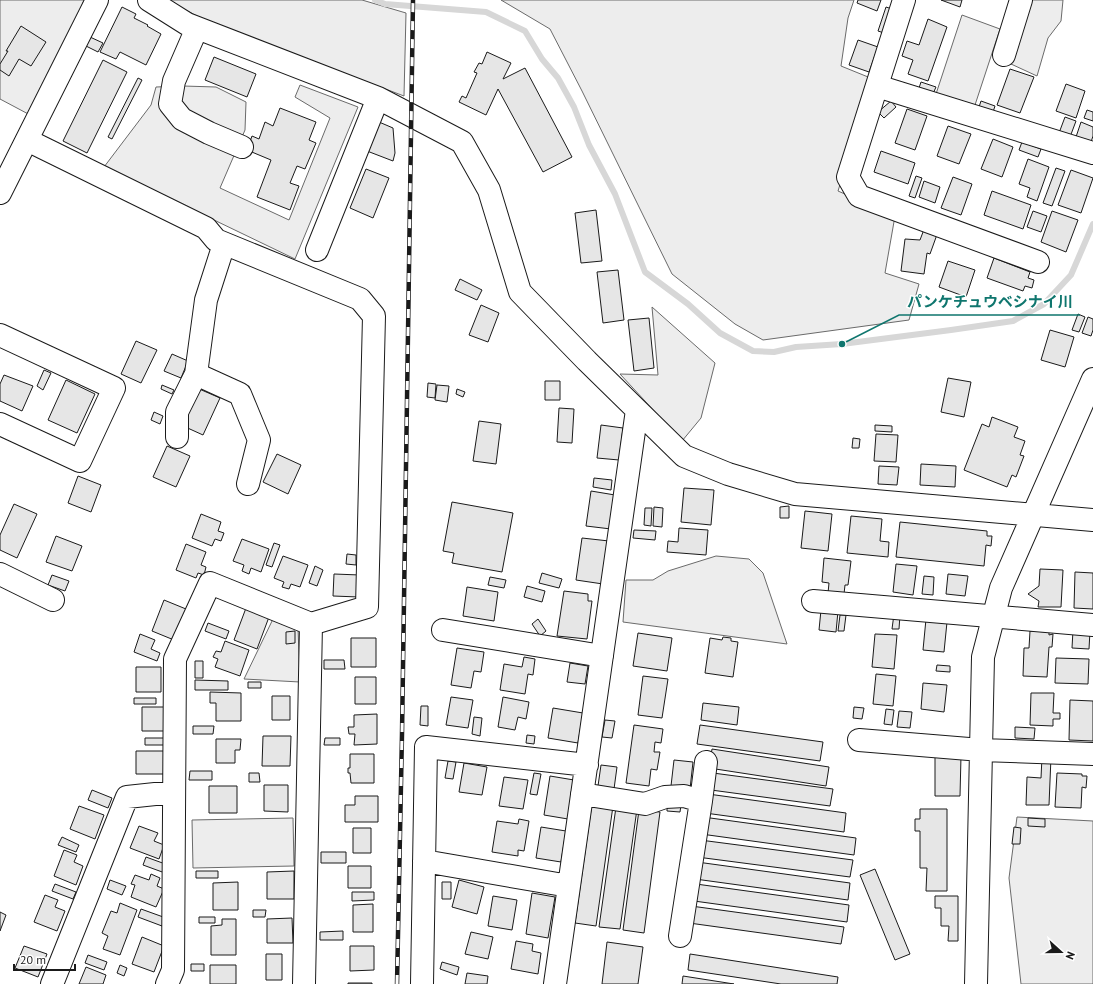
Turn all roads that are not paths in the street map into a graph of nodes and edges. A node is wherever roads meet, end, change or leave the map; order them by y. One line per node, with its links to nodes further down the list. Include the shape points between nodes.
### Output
1 (97, 0): 9 (street)
2 (149, 0): 5 (street)
3 (904, 0): 7 (street)
4 (1021, 0): 6 (street)
5 (197, 28): 8 (street); 10 (street, via 174,81 170,104 182,119)
6 (1004, 55)
7 (877, 86): 11 (street); 15 (street, via 848,177 859,196)
8 (378, 98): 14 (street); 19 (street, via 462,142 489,190 520,292)
9 (27, 140): 12 (street); 13 (street, via 206,228 216,240)
10 (242, 147)
11 (1093, 153)
12 (0, 193)
13 (224, 244): 17 (street, via 206,300); 29 (street, via 360,299 374,316 367,607)
14 (317, 250)
15 (1038, 262)
16 (0, 335): 20 (street, via 114,388 80,461)
17 (196, 374): 21 (street, via 177,412); 22 (street, via 240,394 259,440)
18 (1093, 379): 23 (street)
19 (637, 410): 23 (street, via 684,456 728,474 795,494); 32 (street)
20 (0, 424)
21 (177, 437)
22 (248, 484)
23 (1034, 515): 24 (street); 28 (street, via 1001,588)
24 (1093, 520)
25 (0, 574): 26 (street)
26 (53, 600)
27 (813, 601): 28 (street)
28 (993, 617): 30 (street); 34 (street, via 982,657)
29 (311, 624): 38 (street, via 210,583 175,659); 46 (street)
30 (1093, 624)
31 (443, 630): 32 (street)
32 (602, 656): 37 (street)
33 (859, 740): 34 (street)
34 (980, 750): 35 (street); 49 (street)
35 (1093, 754)
36 (706, 762): 40 (street)
37 (586, 765): 39 (street); 41 (street, via 426,747)
38 (174, 792): 44 (street, via 127,797); 45 (street, via 173,970)
39 (582, 794): 40 (street, via 645,804 665,797 684,796); 42 (street)
40 (701, 801): 43 (street)
41 (424, 861): 42 (street); 47 (street)
42 (569, 886): 48 (street)
43 (680, 936)
44 (52, 984)
45 (167, 984)
46 (304, 984)
47 (422, 984)
48 (555, 984)
49 (976, 984)

